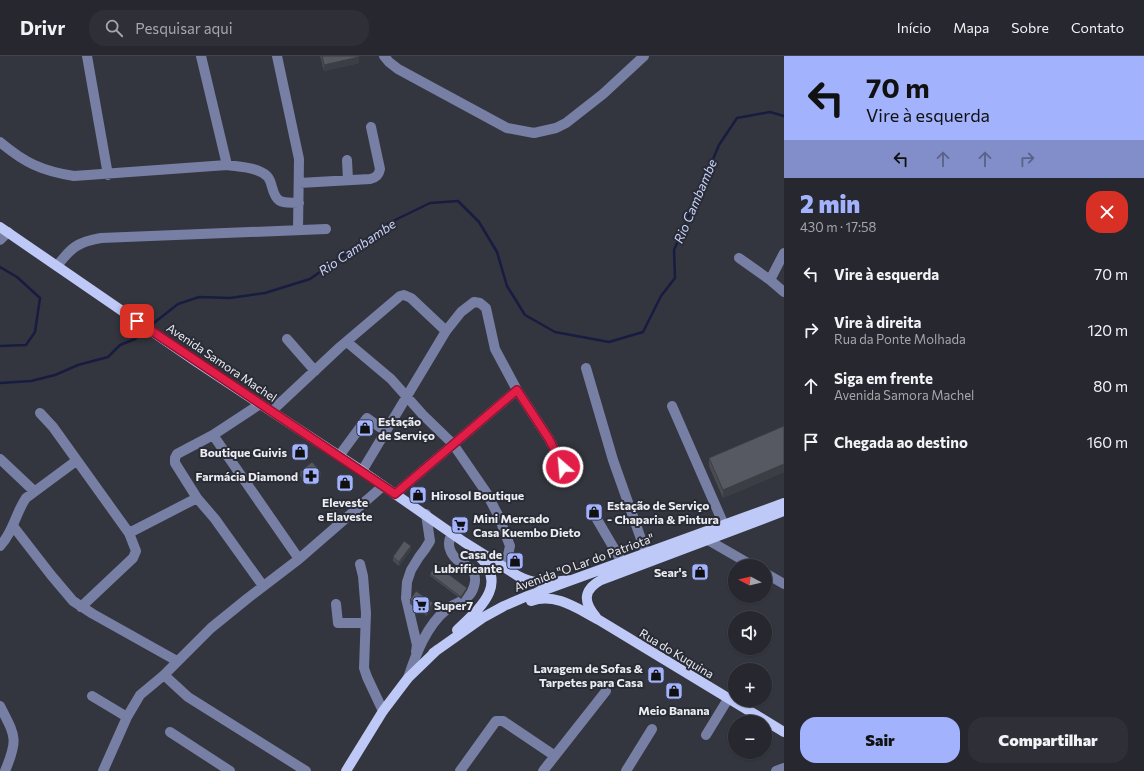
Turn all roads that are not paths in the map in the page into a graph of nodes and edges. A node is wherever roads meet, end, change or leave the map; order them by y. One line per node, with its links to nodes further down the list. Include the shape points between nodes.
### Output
1 (87, 56): 10 (street)
2 (202, 56): 9 (street)
3 (277, 56): 12 (street, via 299,159)
4 (384, 56): 5 (street, via 398,68 507,128 534,133 566,123 603,94)
5 (644, 56)
6 (371, 127): 11 (street, via 379,173 370,179)
7 (0, 142): 10 (street, via 34,166 53,173 74,176)
8 (347, 160): 11 (street)
9 (227, 165): 10 (street); 13 (street, via 259,171 270,180 277,200)
10 (108, 175)
11 (348, 180): 12 (street)
12 (299, 183): 13 (street)
13 (298, 203): 16 (street)
14 (4, 229): 17 (street); 20 (main road, Avenida Samora Machel)
15 (326, 229): 16 (street)
16 (298, 230): 20 (street, via 101,238 71,249)
17 (0, 240)
18 (784, 253): 21 (street)
19 (739, 258): 21 (street)
20 (57, 266): 30 (main road, Avenida Samora Machel)
21 (770, 280): 22 (street)
22 (784, 292)
23 (446, 331): 25 (street, via 411,298 404,295); 28 (street, via 468,306 474,302 480,303 486,308 495,349); 29 (street)
24 (287, 339): 27 (street)
25 (347, 342): 27 (street); 29 (street, via 391,379)
26 (586, 368): 57 (street, via 613,460)
27 (315, 370): 31 (street)
28 (517, 390): 36 (street); 41 (street, via 549,439)
29 (406, 396): 34 (street); 36 (street)
30 (260, 404): 35 (street); 37 (main road, Avenida Samora Machel)
31 (277, 406)
32 (672, 406): 50 (street)
33 (40, 413): 39 (street)
34 (385, 431): 37 (street, via 367,418); 40 (street)
35 (213, 435): 45 (street, via 177,454 175,458); 58 (street)
36 (453, 444): 44 (street); 62 (street, via 486,492 499,517 510,546 508,555)
37 (340, 456): 40 (main road, Avenida Samora Machel)
38 (0, 459): 43 (street)
39 (76, 461): 43 (street); 52 (street)
40 (362, 471): 42 (main road, Avenida Samora Machel)
41 (570, 480)
42 (383, 486): 44 (main road, Avenida Samora Machel); 58 (street)
43 (34, 491): 51 (street, via 20,506)
44 (395, 494): 48 (main road, Avenida Samora Machel)
45 (197, 498): 52 (street); 66 (street)
46 (784, 503): 50 (main road, Avenida "O Lar do Patriota")
47 (784, 511): 54 (main road, Avenida "O Lar do Patriota")
48 (426, 514): 53 (main road, Avenida Samora Machel); 73 (street, via 430,540 407,582 406,598 417,645)
49 (595, 516): 60 (street)
50 (724, 525): 57 (main road, Avenida "O Lar do Patriota")
51 (13, 526): 56 (street); 68 (street, via 72,601)
52 (129, 533): 68 (street, via 136,554)
53 (453, 533): 55 (main road, Avenida Samora Machel); 73 (street, via 448,546 458,561 470,568 475,576 474,586 466,598 447,609 434,622)
54 (708, 540): 59 (street); 70 (main road, Avenida "O Lar do Patriota", via 596,582 588,590 586,599)
55 (464, 542): 62 (main road); 72 (main road, Avenida "O Lar do Patriota", via 488,566 491,580 489,594 482,607)
56 (0, 546)
57 (646, 553): 60 (main road, Avenida "O Lar do Patriota")
58 (299, 559): 66 (street)
59 (741, 559)
60 (622, 562): 64 (main road, Avenida "O Lar do Patriota")
61 (360, 564): 71 (street, via 365,592)
62 (500, 564): 64 (main road, via 518,576 538,584)
63 (772, 577): 65 (street)
64 (568, 580): 69 (main road, Avenida "O Lar do Patriota", via 504,606)
65 (784, 584)
66 (263, 586): 74 (street, via 211,628)
67 (336, 604): 71 (street, via 338,623)
68 (81, 607): 74 (street)
69 (484, 617): 70 (main road, Avenida "O Lar do Patriota", via 539,598 546,598 562,602); 72 (main road, Avenida "O Lar do Patriota")
70 (599, 620): 79 (main road, Rua do Kuquina)
71 (366, 623): 82 (street, via 364,668)
72 (433, 653): 76 (main road, Avenida "O Lar do Patriota")
73 (416, 655): 76 (street)
74 (176, 661): 75 (street)
75 (164, 675): 83 (street, via 140,695); 93 (street, via 188,697)
76 (408, 678): 82 (main road, Avenida "O Lar do Patriota")
77 (606, 691): 88 (street)
78 (92, 696): 83 (street)
79 (728, 699): 87 (street)
80 (0, 706): 90 (street, via 13,732 14,745)
81 (742, 707): 86 (main road, Rua do Kuquina)
82 (383, 711): 94 (main road, Avenida "O Lar do Patriota")
83 (127, 717): 91 (street)
84 (652, 729): 97 (street)
85 (170, 732): 92 (street)
86 (784, 732)
87 (706, 735)
88 (555, 756): 95 (street, via 503,721 496,721); 96 (street)
89 (784, 768): 98 (street)
90 (5, 771)
91 (103, 771)
92 (230, 771)
93 (306, 771)
94 (346, 771)
95 (460, 771)
96 (543, 771)
97 (626, 771)
98 (776, 771)

